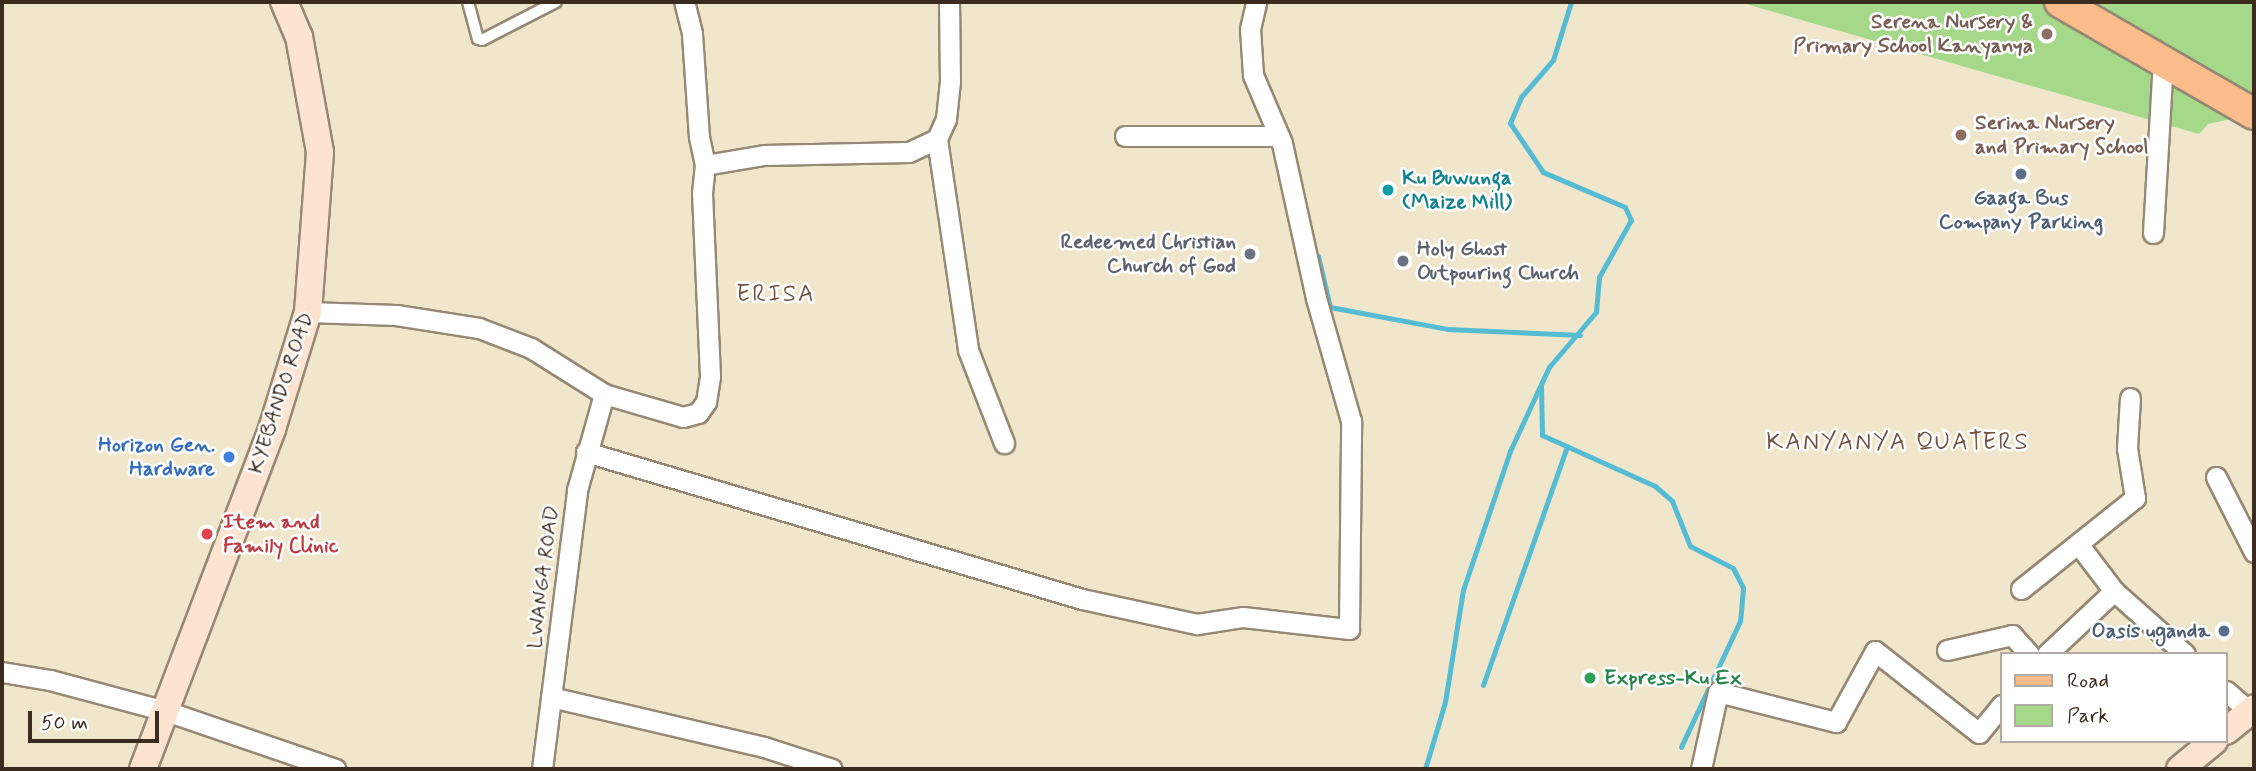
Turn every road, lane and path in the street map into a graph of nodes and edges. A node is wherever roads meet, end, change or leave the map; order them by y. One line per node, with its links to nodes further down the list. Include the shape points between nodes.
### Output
1 (284, 2): 15 (street, KYEBANDO ROAD, via 299,37 320,152)
2 (468, 2): 3 (lane, via 482,40)
3 (556, 2)
4 (684, 2): 13 (street, via 692,33)
5 (949, 2): 12 (street, via 950,82 946,119)
6 (1256, 2): 11 (street, via 1250,29 1253,75)
7 (2060, 2): 8 (main road)
8 (2163, 61): 9 (main road); 14 (street)
9 (2254, 114)
10 (1125, 136): 11 (street)
11 (1279, 136): 19 (street, via 1316,298 1351,421 1349,629 1243,617 1197,624 1082,599)
12 (937, 139): 13 (street, via 909,152 764,155); 18 (street, via 968,350)
13 (705, 164): 16 (street, via 702,193 710,376 706,402 698,413 683,417)
14 (2153, 233)
15 (308, 312): 16 (street, via 396,315 479,328 531,348); 34 (street, KYEBANDO ROAD, via 272,429)
16 (604, 394): 19 (street, LWANGA ROAD)
17 (2130, 398): 21 (street, via 2127,448 2135,498)
18 (1004, 443)
19 (586, 452): 31 (street, LWANGA ROAD, via 577,490)
20 (2217, 477): 22 (street)
21 (2079, 545): 23 (street); 24 (street)
22 (2254, 552)
23 (2021, 589)
24 (2114, 590): 27 (street); 28 (street)
25 (1947, 650): 26 (street, via 2012,635)
26 (2027, 652)
27 (2050, 652)
28 (2183, 652)
29 (2, 672): 34 (street)
30 (2228, 692): 33 (street)
31 (551, 697): 39 (street, LWANGA ROAD); 40 (street, via 764,747)
32 (2000, 707): 41 (street, via 1979,733 1875,651 1836,722 1718,692)
33 (2252, 710): 35 (street)
34 (166, 711): 37 (street, KYEBANDO ROAD); 38 (street)
35 (2228, 729)
36 (2212, 743): 42 (street)
37 (143, 769)
38 (335, 769)
39 (542, 769)
40 (832, 769)
41 (1701, 769)
42 (2180, 769)

